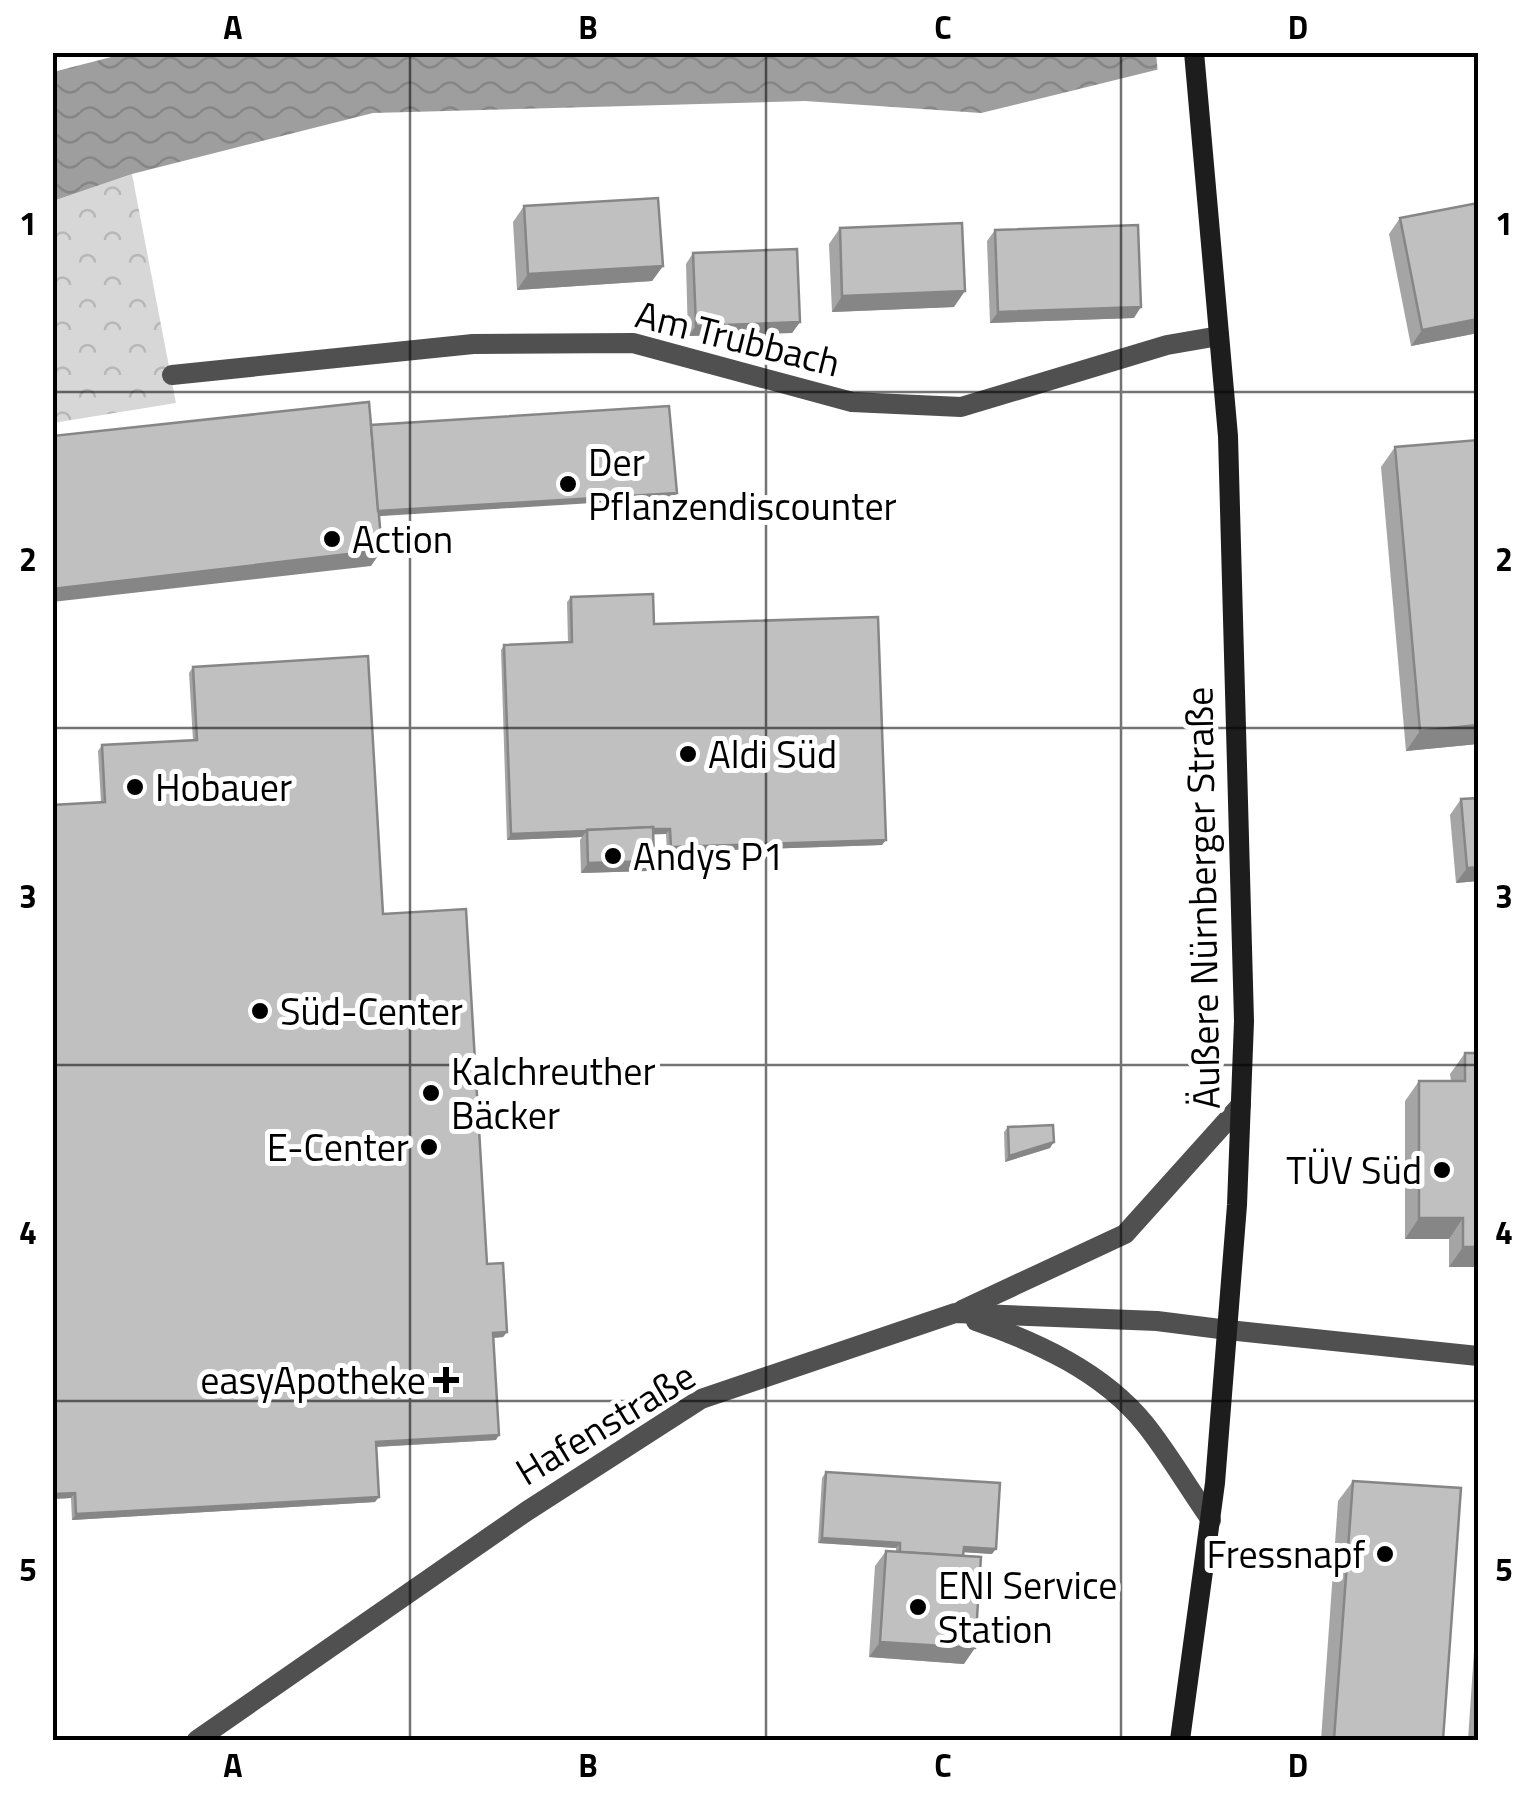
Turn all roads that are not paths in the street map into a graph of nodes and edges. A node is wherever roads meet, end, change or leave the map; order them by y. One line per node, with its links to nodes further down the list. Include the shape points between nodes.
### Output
1 (1194, 52): 2 (main road, Äußere Nürnberger Straße)
2 (1219, 336): 3 (street, Am Trubbach, via 1166,345 961,407 852,402 633,343 473,344); 4 (main road, Äußere Nürnberger Straße, via 1239,757)
3 (172, 375)
4 (1241, 1105): 5 (street, via 1125,1234); 6 (main road, Äußere Nürnberger Straße)
5 (956, 1313): 6 (street, Hafenstraße); 8 (street, via 1031,1340 1100,1382 1145,1423); 9 (street, Hafenstraße, via 701,1399)
6 (1228, 1330): 7 (street, Hafenstraße); 8 (main road, Äußere Nürnberger Straße)
7 (1478, 1356)
8 (1211, 1520): 10 (main road, Äußere Nürnberger Straße)
9 (197, 1740)
10 (1180, 1740)

